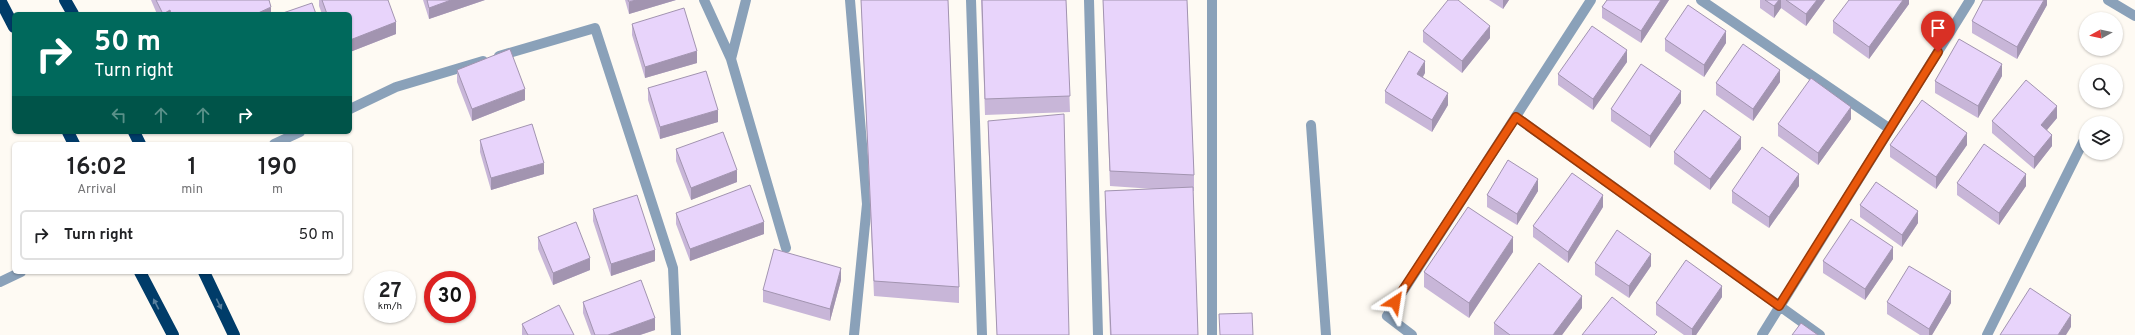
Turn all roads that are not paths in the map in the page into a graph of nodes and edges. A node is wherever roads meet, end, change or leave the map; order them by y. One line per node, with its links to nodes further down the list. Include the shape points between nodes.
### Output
1 (0, 0): 15 (highway)
2 (66, 0): 13 (highway)
3 (704, 0): 16 (street)
4 (746, 0): 16 (street)
5 (850, 0): 33 (street, via 867,204)
6 (971, 0): 34 (street)
7 (1089, 0): 35 (street)
8 (1212, 0): 36 (street)
9 (1592, 0): 18 (street)
10 (1701, 0): 20 (street)
11 (1970, 0): 20 (street)
12 (2108, 0): 14 (street)
13 (72, 12)
14 (2135, 16)
15 (12, 23)
16 (732, 58): 24 (street)
17 (352, 107): 32 (street, via 396,87 595,28 673,268)
18 (1516, 117): 29 (street); 38 (street, via 1387,316)
19 (1311, 124): 37 (street)
20 (1890, 129): 29 (street)
21 (296, 134): 22 (street)
22 (278, 142)
23 (2079, 150): 41 (street)
24 (786, 248)
25 (17, 274): 28 (street)
26 (141, 274): 30 (highway, one-way to 26)
27 (205, 274): 31 (highway, one-way to 31)
28 (0, 282)
29 (1779, 306): 39 (street); 40 (street)
30 (173, 335)
31 (234, 335)
32 (676, 335)
33 (854, 335)
34 (982, 335)
35 (1098, 335)
36 (1212, 335)
37 (1326, 335)
38 (1412, 335)
39 (1762, 335)
40 (1820, 335)
41 (1987, 335)

